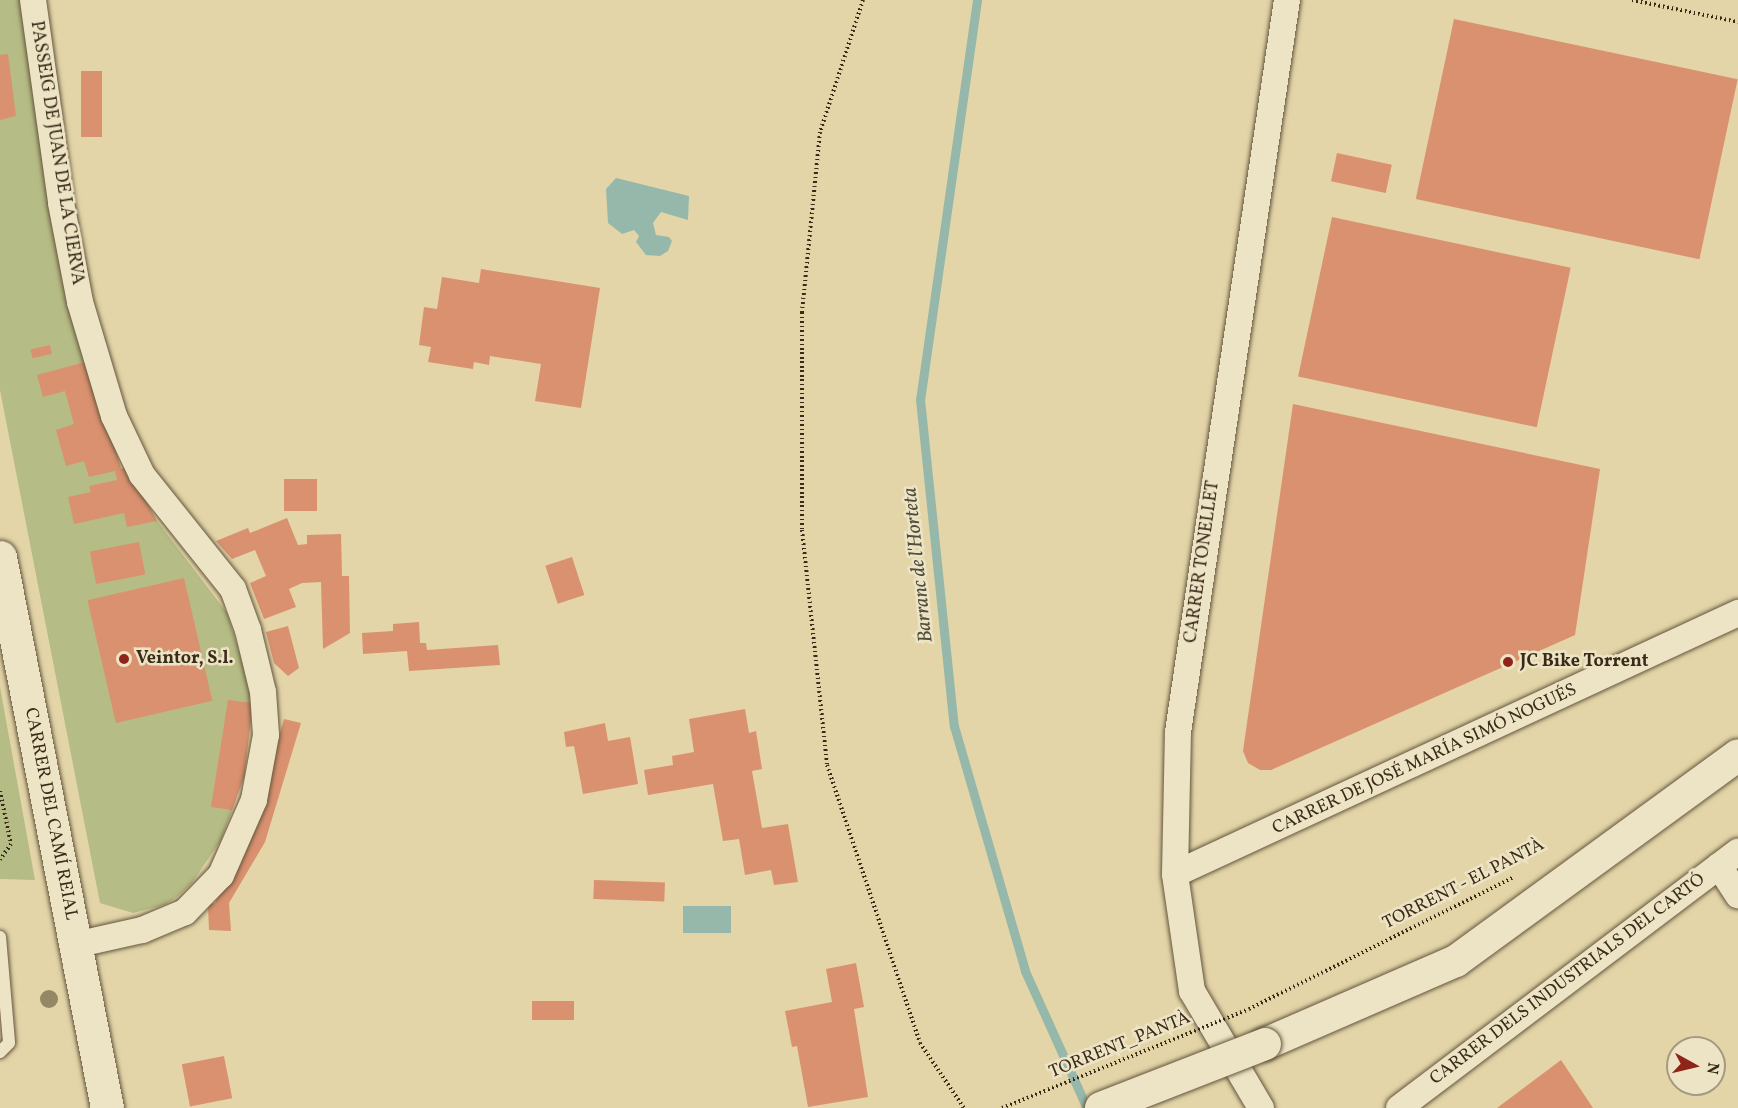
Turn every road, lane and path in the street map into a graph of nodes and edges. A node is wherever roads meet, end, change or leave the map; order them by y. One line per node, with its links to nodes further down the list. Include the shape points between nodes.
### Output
1 (33, 0): 16 (street, PASSEIG DE JUAN DE LA CIERVA, via 61,203 80,302 114,416 142,475 233,589 261,682 266,735 254,800 221,875 184,912 142,930)
2 (863, 0): 22 (path, via 820,132 802,312 802,530 827,765 920,1043)
3 (1287, 0): 13 (street, CARRER TONELLET, via 1179,732)
4 (1632, 0): 5 (path)
5 (1738, 22)
6 (0, 557): 16 (main road, CARRER DEL CAMÍ REIAL)
7 (1738, 613): 13 (street, CARRER DE JOSÉ MARÍA SIMÓ NOGUÉS)
8 (1738, 755): 24 (street, bridge, via 1456,961 1265,1044)
9 (0, 791): 11 (path, via 11,844)
10 (1728, 859): 14 (street); 26 (street, CARRER DELS INDUSTRIALS DEL CARTÓ)
11 (0, 860)
12 (1523, 872): 17 (path, TORRENT - EL PANTÀ)
13 (1175, 874): 25 (street, CARRER TONELLET, via 1192,992)
14 (1738, 895)
15 (0, 937): 18 (lane, via 9,1043)
16 (75, 945): 19 (main road, CARRER DEL CAMÍ REIAL)
17 (1249, 1009): 23 (path, TORRENT_PANTÀ, bridge)
18 (0, 1052)
19 (97, 1072): 20 (main road, CARRER DEL CAMÍ REIAL); 21 (main road, CARRER DEL CAMÍ REIAL)
20 (90, 1108)
21 (107, 1108)
22 (964, 1108)
23 (1002, 1108)
24 (1101, 1108)
25 (1261, 1108)
26 (1399, 1108)

